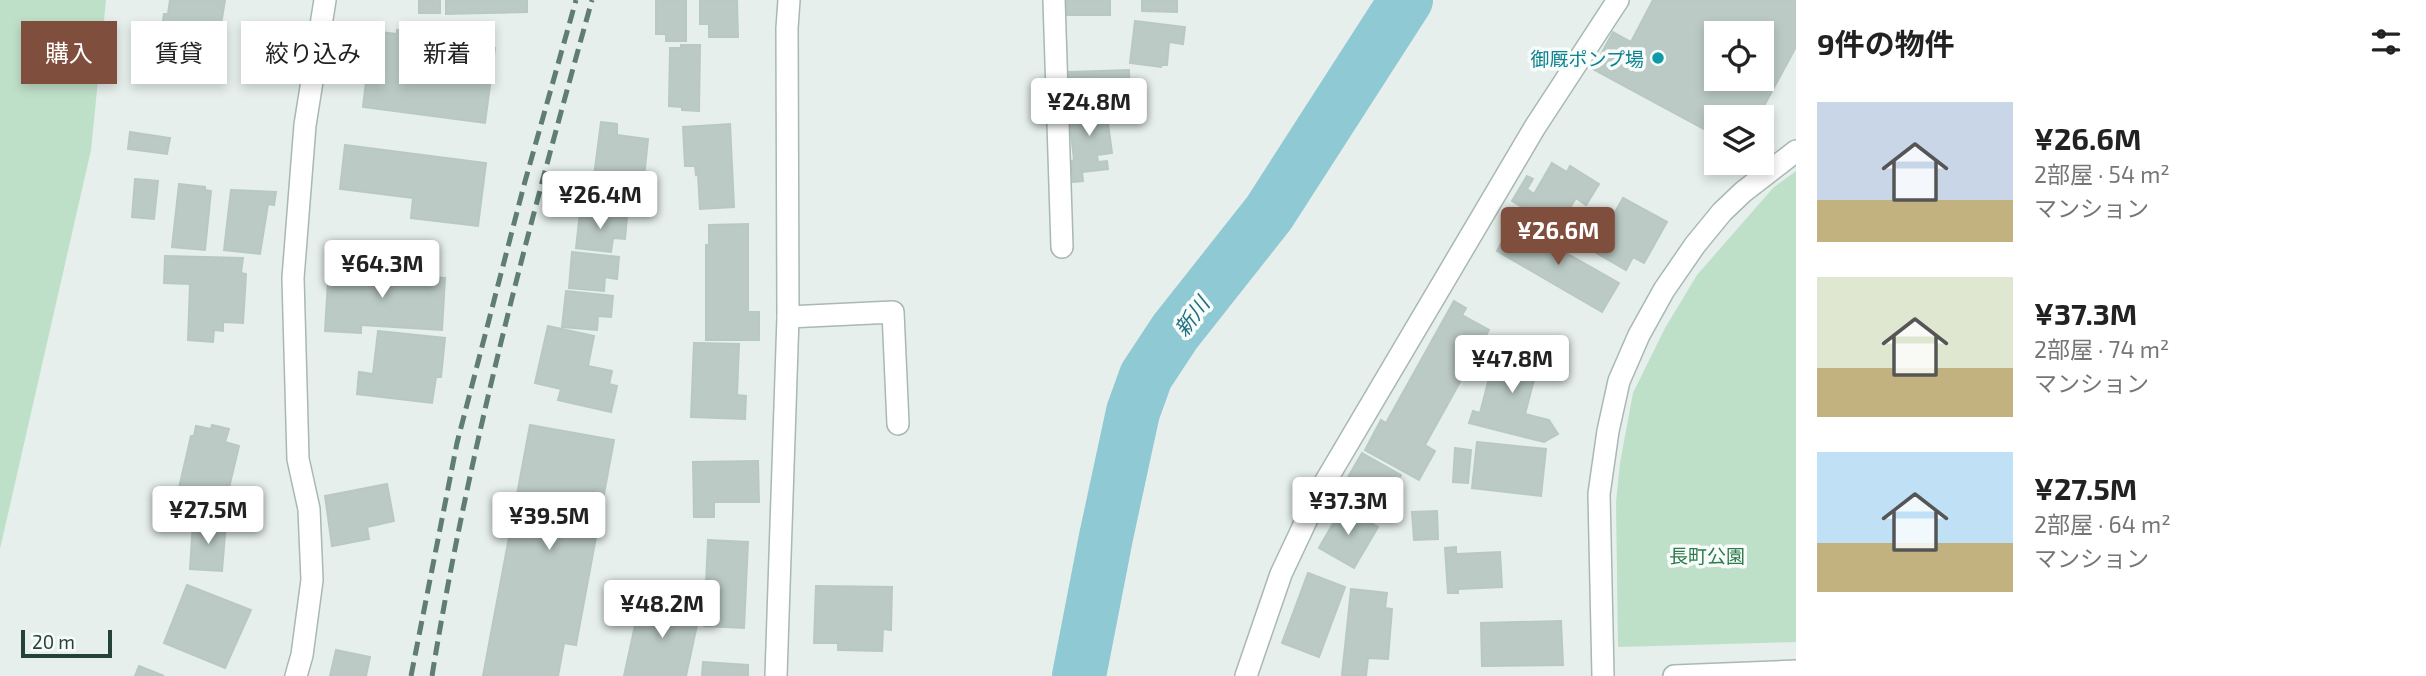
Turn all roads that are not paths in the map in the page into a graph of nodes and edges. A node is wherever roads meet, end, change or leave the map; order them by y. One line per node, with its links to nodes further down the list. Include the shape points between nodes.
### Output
1 (325, 0): 10 (street, via 305,125 293,278 298,459 309,509 312,580)
2 (789, 0): 7 (street)
3 (1054, 0): 6 (street)
4 (1618, 0): 12 (street, via 1535,127 1321,489 1281,574)
5 (1796, 151): 13 (street, via 1743,192 1695,245 1664,290 1619,381 1599,494)
6 (1062, 247)
7 (788, 317): 8 (street, via 893,312); 11 (street)
8 (898, 424)
9 (1796, 671): 14 (street)
10 (296, 676)
11 (776, 676)
12 (1246, 676)
13 (1602, 676)
14 (1674, 676)

